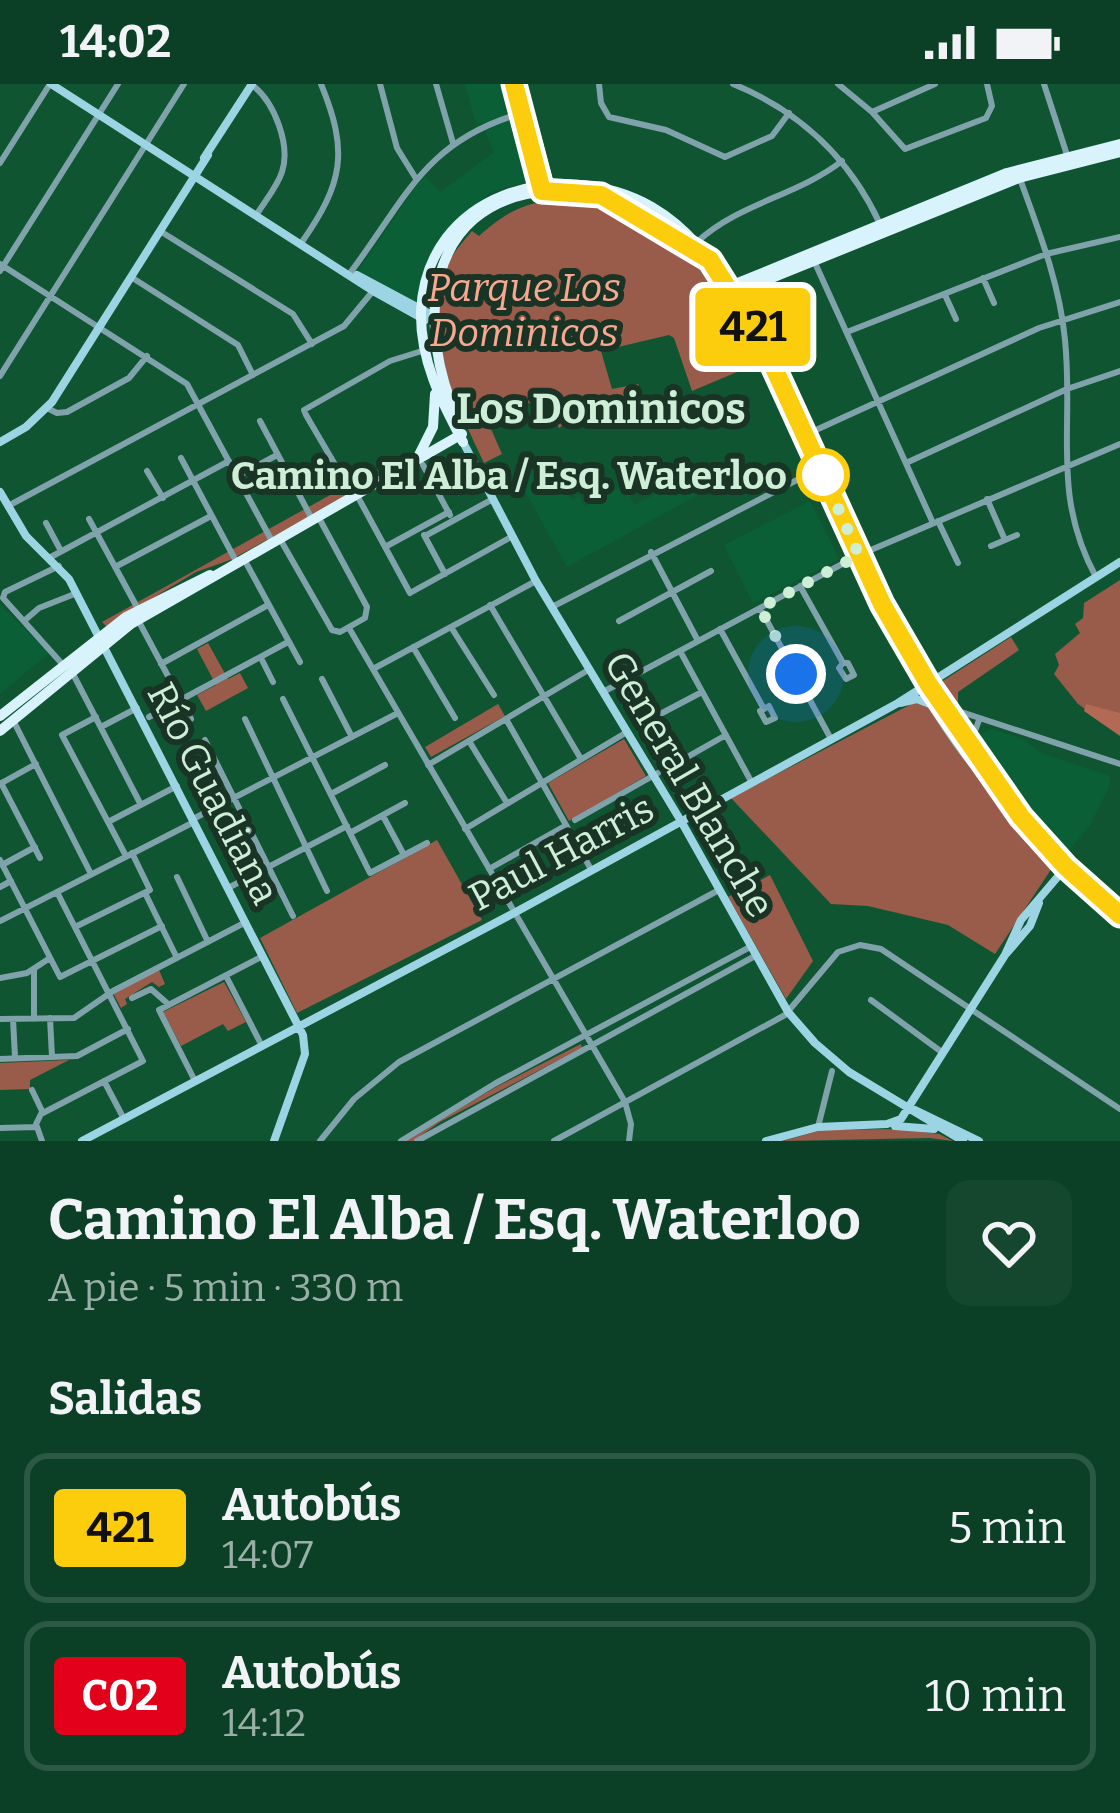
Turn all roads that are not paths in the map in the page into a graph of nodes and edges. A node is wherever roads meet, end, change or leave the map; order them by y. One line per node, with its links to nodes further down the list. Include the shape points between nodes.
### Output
1 (51, 84): 18 (street); 24 (street)
2 (118, 84): 18 (street)
3 (184, 84): 20 (street)
4 (252, 84): 25 (street); 29 (street, via 271,104 284,156)
5 (321, 84): 33 (street, via 337,131 339,170)
6 (380, 84): 26 (street, via 397,148)
7 (436, 84): 19 (street)
8 (520, 84): 16 (main road); 28 (main road)
9 (598, 84): 17 (street, via 609,117 667,130 725,157 772,136)
10 (733, 84): 17 (street)
11 (838, 84): 15 (street)
12 (935, 84): 15 (street)
13 (987, 84): 15 (street, via 986,118 909,149)
14 (1044, 84): 22 (street)
15 (872, 112)
16 (522, 113): 19 (street); 28 (main road)
17 (789, 113): 23 (street)
18 (99, 114): 20 (street); 37 (street)
19 (453, 142): 26 (street)
20 (146, 144): 25 (street); 44 (street)
21 (1120, 148): 22 (main road); 27 (main road)
22 (1067, 156): 30 (main road)
23 (842, 161): 30 (street); 34 (street, via 731,216)
24 (0, 163)
25 (196, 175): 29 (street); 31 (street)
26 (416, 177): 38 (street)
27 (1019, 178): 35 (street); 36 (main road)
28 (545, 188): 34 (main road, via 618,194 661,212); 47 (main road, via 494,198 459,224 431,266)
29 (257, 214): 33 (street)
30 (880, 224): 42 (main road)
31 (160, 231): 39 (street); 52 (street, via 292,314)
32 (1120, 237): 35 (street)
33 (302, 242): 38 (street)
34 (697, 242): 42 (main road)
35 (1046, 254): 40 (street); 48 (street)
36 (814, 260): 42 (main road); 51 (street)
37 (1, 267): 44 (street)
38 (350, 273): 41 (street); 47 (street)
39 (131, 277): 50 (street); 56 (street, via 238,345)
40 (983, 278): 43 (street); 46 (street)
41 (373, 291): 47 (street); 52 (street, via 350,322)
42 (730, 291): 64 (street)
43 (944, 293): 49 (street); 51 (street)
44 (51, 296): 50 (street); 57 (street)
45 (1120, 302): 48 (street)
46 (994, 303)
47 (427, 317): 53 (main road); 65 (main road)
48 (1063, 318): 59 (street); 60 (street)
49 (956, 319)
50 (100, 327): 54 (street); 62 (street)
51 (847, 332): 60 (street)
52 (312, 344): 56 (street)
53 (425, 350): 58 (main road); 80 (street, via 304,410)
54 (147, 356): 61 (street, via 178,376); 62 (street, via 129,378 67,412)
55 (1120, 371): 59 (street)
56 (254, 375): 61 (street)
57 (0, 376)
58 (434, 384): 65 (main road); 75 (main road, via 429,439)
59 (1067, 389): 71 (street); 73 (street)
60 (878, 401): 64 (street); 71 (street)
61 (199, 404): 70 (street); 84 (street)
62 (47, 408): 66 (street)
63 (260, 422): 68 (street)
64 (805, 435): 74 (street)
65 (465, 440): 72 (main road); 75 (main road); 82 (street, General Blanche)
66 (0, 442)
67 (1120, 444): 73 (street)
68 (278, 454): 77 (street); 89 (street)
69 (182, 458): 78 (street)
70 (229, 460): 77 (street); 78 (street)
71 (906, 463): 90 (street)
72 (423, 465): 75 (main road); 86 (street)
73 (1067, 465): 83 (street); 111 (street, via 1073,524)
74 (820, 468): 101 (street); 102 (street)
75 (405, 470): 80 (main road)
76 (147, 471): 81 (street)
77 (238, 476): 97 (street)
78 (193, 481): 81 (street); 85 (street)
79 (0, 492): 84 (street, Río Guadiana)
80 (357, 497): 89 (main road); 99 (street)
81 (163, 498): 93 (street)
82 (493, 499): 86 (street); 95 (street, General Blanche)
83 (987, 500): 90 (street); 96 (street)
84 (10, 510): 87 (street); 103 (street, Río Guadiana)
85 (211, 516): 104 (street); 108 (street)
86 (451, 516): 92 (street)
87 (3, 519)
88 (89, 519): 93 (street)
89 (316, 520): 97 (main road); 124 (street, via 367,607)
90 (936, 522): 102 (street); 106 (street)
91 (46, 523): 100 (street)
92 (423, 532): 99 (street); 110 (street)
93 (96, 533): 100 (street); 108 (street)
94 (1017, 535): 96 (street)
95 (511, 537): 110 (street); 112 (street, General Blanche)
96 (1005, 540): 98 (street)
97 (276, 541): 104 (main road); 124 (street, via 332,630)
98 (992, 546)
99 (385, 548): 110 (street, via 410,593)
100 (61, 551): 103 (street)
101 (651, 553): 115 (street); 118 (street)
102 (859, 555): 113 (street); 140 (street)
103 (49, 558): 107 (street, Río Guadiana)
104 (240, 561): 116 (street); 120 (main road)
105 (1120, 562): 111 (street, Paul Harris)
106 (958, 563)
107 (59, 566): 114 (street, Río Guadiana); 121 (street, via 5,592)
108 (115, 567): 120 (street)
109 (711, 572): 115 (street)
110 (445, 574)
111 (1096, 577): 140 (street, Paul Harris)
112 (536, 580): 117 (street); 118 (street, General Blanche)
113 (800, 586): 119 (street); 133 (street)
114 (77, 593): 121 (street); 126 (street, Río Guadiana)
115 (673, 593): 122 (street); 127 (street)
116 (268, 605): 128 (street); 134 (street)
117 (490, 605): 123 (street); 144 (street)
118 (552, 607): 137 (street, General Blanche)
119 (760, 608): 125 (street); 169 (street)
120 (138, 615): 126 (main road); 134 (street)
121 (24, 621): 136 (street)
122 (619, 621)
123 (451, 627): 129 (street); 143 (street)
124 (349, 628): 135 (street)
125 (720, 629): 127 (street); 150 (street)
126 (102, 641): 136 (main road); 149 (street, Río Guadiana)
127 (698, 641): 130 (street)
128 (288, 642): 131 (street); 132 (street)
129 (413, 647): 135 (street); 155 (street)
130 (680, 651): 141 (street); 142 (street)
131 (260, 657): 139 (street); 146 (street)
132 (300, 662)
133 (842, 663)
134 (161, 664): 146 (street)
135 (373, 669): 151 (street)
136 (69, 670): 152 (main road); 153 (street); 160 (main road)
137 (590, 670): 141 (street, General Blanche); 144 (street)
138 (322, 679): 167 (street)
139 (273, 682)
140 (926, 687): 147 (street, Paul Harris); 148 (street)
141 (603, 692): 165 (street, General Blanche)
142 (702, 692): 161 (street); 166 (street)
143 (494, 695)
144 (544, 696): 158 (street); 173 (street)
145 (283, 699): 172 (street)
146 (181, 700): 154 (street); 156 (street)
147 (898, 703): 148 (street, via 917,698); 169 (street, Paul Harris)
148 (938, 706): 159 (street); 163 (street); 168 (street)
149 (137, 708): 162 (street); 184 (street, Río Guadiana)
150 (764, 709)
151 (398, 713): 167 (street); 177 (street)
152 (0, 716)
153 (96, 717): 162 (street); 195 (street, via 62,735)
154 (149, 717)
155 (455, 718)
156 (191, 719)
157 (244, 719): 180 (street)
158 (506, 719): 171 (street); 181 (street)
159 (979, 720): 168 (street); 175 (street)
160 (14, 721): 164 (main road); 174 (street)
161 (645, 722)
162 (100, 727): 189 (street)
163 (948, 728): 168 (street); 190 (street)
164 (0, 731)
165 (627, 732): 173 (street); 179 (street, General Blanche)
166 (726, 735): 178 (street); 183 (street)
167 (352, 737): 172 (street)
168 (964, 737): 190 (street)
169 (831, 739): 183 (street, Paul Harris)
170 (205, 740): 186 (street)
171 (469, 741): 177 (street); 188 (street)
172 (312, 757): 180 (street); 185 (street)
173 (581, 759): 181 (street)
174 (36, 764): 182 (street); 210 (street)
175 (1120, 764)
176 (386, 765): 185 (street)
177 (428, 765): 197 (street)
178 (668, 768)
179 (656, 774): 193 (street); 194 (street, General Blanche)
180 (273, 778): 186 (street); 201 (street)
181 (543, 782): 188 (street); 209 (street)
182 (1, 783): 200 (street)
183 (752, 783): 194 (street, Paul Harris)
184 (177, 786): 189 (street); 192 (street, Río Guadiana)
185 (331, 794): 198 (street)
186 (234, 798): 192 (street); 206 (street)
187 (405, 803): 191 (street)
188 (507, 803): 197 (street)
189 (141, 805): 195 (street)
190 (1012, 806): 207 (street)
191 (383, 815): 198 (street); 203 (street)
192 (194, 820): 202 (street); 214 (street, Río Guadiana)
193 (575, 820)
194 (681, 821): 209 (street, Paul Harris); 215 (street, General Blanche)
195 (108, 822): 202 (street)
196 (563, 827): 208 (street)
197 (465, 829): 208 (street)
198 (349, 830): 201 (street); 203 (street, via 370,873)
199 (427, 843): 203 (street)
200 (35, 847): 204 (street); 205 (street)
201 (306, 847): 206 (street); 217 (street)
202 (129, 855): 210 (street); 216 (street)
203 (404, 855)
204 (40, 858)
205 (1, 862): 212 (street)
206 (268, 867): 214 (street); 222 (street)
207 (1066, 867): 221 (street); 243 (street)
208 (489, 869): 220 (street)
209 (592, 871): 220 (street, Paul Harris)
210 (92, 874): 218 (street)
211 (177, 877): 227 (street)
212 (11, 881): 213 (street); 219 (street)
213 (0, 887)
214 (228, 888): 224 (street, Río Guadiana)
215 (719, 890): 228 (street, General Blanche); 236 (street)
216 (148, 891): 225 (street); 226 (street)
217 (328, 891)
218 (57, 892): 219 (street); 226 (street)
219 (25, 908): 223 (street); 230 (street)
220 (514, 913): 236 (street); 249 (street, Paul Harris)
221 (1120, 915)
222 (293, 916)
223 (0, 922)
224 (246, 922): 227 (street); 229 (street, Río Guadiana)
225 (162, 926): 231 (street); 232 (street)
226 (75, 927): 232 (street)
227 (208, 942): 231 (street)
228 (753, 952): 237 (street); 238 (street); 244 (street, General Blanche)
229 (263, 956): 234 (street); 249 (street, Río Guadiana)
230 (50, 958): 232 (street, via 60,976); 233 (street)
231 (177, 958): 239 (street)
232 (92, 961): 239 (street)
233 (34, 969): 235 (street); 245 (street)
234 (226, 976): 242 (street); 252 (street)
235 (0, 978)
236 (554, 980): 251 (street); 275 (street, via 399,1063)
237 (682, 985): 238 (street); 251 (street)
238 (687, 994): 253 (street)
239 (111, 996): 246 (street, via 74,1018); 250 (street)
240 (132, 998): 242 (street, via 152,989)
241 (871, 1000): 254 (street)
242 (169, 1005): 260 (street, via 159,1010)
243 (971, 1011): 244 (street, via 880,949 860,945 828,960); 254 (street); 264 (street)
244 (788, 1012): 262 (street); 263 (street, General Blanche, via 848,1072)
245 (34, 1018): 246 (street); 248 (street)
246 (50, 1018): 255 (street)
247 (0, 1019): 248 (street)
248 (14, 1019): 257 (street)
249 (299, 1026): 252 (street, Paul Harris); 274 (street, via 305,1054)
250 (129, 1029): 255 (street, via 76,1056); 259 (street, via 143,1061)
251 (586, 1037): 253 (street); 276 (street)
252 (262, 1046): 260 (street, Paul Harris)
253 (592, 1046): 262 (street); 277 (street)
254 (943, 1053): 263 (street)
255 (52, 1057): 257 (street)
256 (0, 1059): 257 (street)
257 (15, 1059)
258 (832, 1071): 269 (street)
259 (104, 1081): 265 (street); 266 (street)
260 (195, 1081): 266 (street, Paul Harris)
261 (32, 1090): 265 (street)
262 (625, 1102): 278 (street); 279 (street)
263 (909, 1108): 267 (street); 271 (street, General Blanche); 282 (street, General Blanche)
264 (1120, 1108)
265 (43, 1113): 268 (street)
266 (124, 1119): 273 (street, Paul Harris)
267 (887, 1124): 269 (street); 271 (street)
268 (36, 1127): 270 (street); 272 (street)
269 (818, 1127): 280 (street)
270 (0, 1128)
271 (940, 1130): 281 (street, General Blanche)
272 (42, 1141)
273 (82, 1141)
274 (274, 1141)
275 (320, 1141)
276 (401, 1141)
277 (418, 1141)
278 (554, 1141)
279 (629, 1141)
280 (766, 1141)
281 (963, 1141)
282 (979, 1141)

